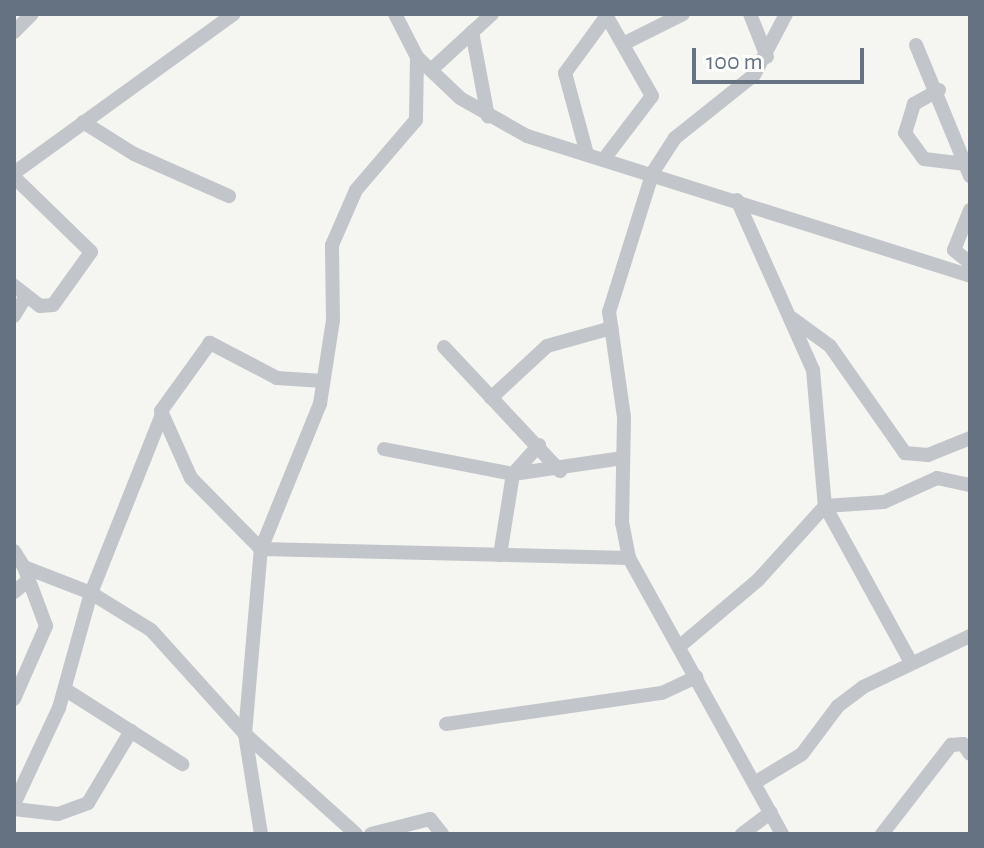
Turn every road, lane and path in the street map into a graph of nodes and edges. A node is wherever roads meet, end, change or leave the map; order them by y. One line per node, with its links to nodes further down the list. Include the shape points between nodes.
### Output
1 (234, 14): 16 (street)
2 (395, 14): 11 (street)
3 (492, 14): 8 (street)
4 (683, 14): 9 (street)
5 (750, 14): 12 (street)
6 (786, 14): 12 (street)
7 (607, 15): 9 (street); 17 (street, via 570,58 563,86)
8 (474, 24): 13 (street); 15 (street)
9 (625, 43): 18 (street, via 652,96)
10 (916, 45): 14 (street)
11 (417, 57): 13 (street); 32 (street, via 416,120 356,190 332,245 333,320)
12 (767, 57): 20 (street, via 727,103 675,138)
13 (431, 70): 15 (street)
14 (939, 90): 19 (street); 19 (street, via 914,104 905,133 924,159)
15 (488, 117): 17 (street)
16 (83, 122): 21 (street); 22 (street, via 134,154)
17 (587, 154): 18 (street)
18 (604, 159): 20 (street)
19 (968, 170)
20 (653, 172): 23 (street); 30 (street, via 611,292)
21 (14, 175): 27 (street, via 91,252 53,305)
22 (229, 196)
23 (737, 200): 26 (street); 29 (street)
24 (970, 210): 25 (street, via 954,250)
25 (970, 263)
26 (970, 276)
27 (20, 291): 28 (street)
28 (14, 316)
29 (793, 319): 35 (street, via 830,346 905,453 928,455); 42 (street, via 813,370)
30 (612, 328): 33 (street, via 547,346); 38 (street)
31 (444, 347): 33 (street)
32 (323, 381): 34 (street, via 277,378 210,343); 43 (street, via 306,453)
33 (491, 398): 36 (street)
34 (161, 417): 43 (street, via 191,478); 49 (street)
35 (970, 438)
36 (539, 445): 39 (street); 40 (street)
37 (384, 449): 40 (street)
38 (623, 458): 39 (street); 46 (street)
39 (560, 471): 40 (street)
40 (513, 474): 45 (street)
41 (970, 485): 42 (street, via 937,478 884,502)
42 (825, 506): 51 (street, via 758,580); 52 (street)
43 (261, 549): 45 (street); 58 (street)
44 (14, 551): 47 (street)
45 (500, 555): 46 (street)
46 (629, 558): 51 (street)
47 (27, 574): 48 (street); 49 (street); 55 (street, via 45,641)
48 (14, 592)
49 (91, 593): 54 (street); 58 (street, via 151,630)
50 (970, 636): 52 (street)
51 (680, 646): 53 (street)
52 (909, 659): 61 (street, via 838,706 802,754)
53 (697, 677): 56 (street, via 662,693); 61 (street)
54 (66, 690): 57 (street); 62 (street)
55 (14, 699)
56 (446, 724)
57 (131, 731): 60 (street); 62 (street, via 88,803 58,814)
58 (245, 734): 64 (street); 65 (street)
59 (970, 754): 70 (street, via 963,744 951,745)
60 (182, 764)
61 (756, 782): 63 (street)
62 (14, 807)
63 (771, 812): 68 (street); 69 (street)
64 (261, 834)
65 (356, 834)
66 (371, 834): 67 (street, via 430,819)
67 (442, 834)
68 (742, 834)
69 (782, 834)
70 (882, 834)

